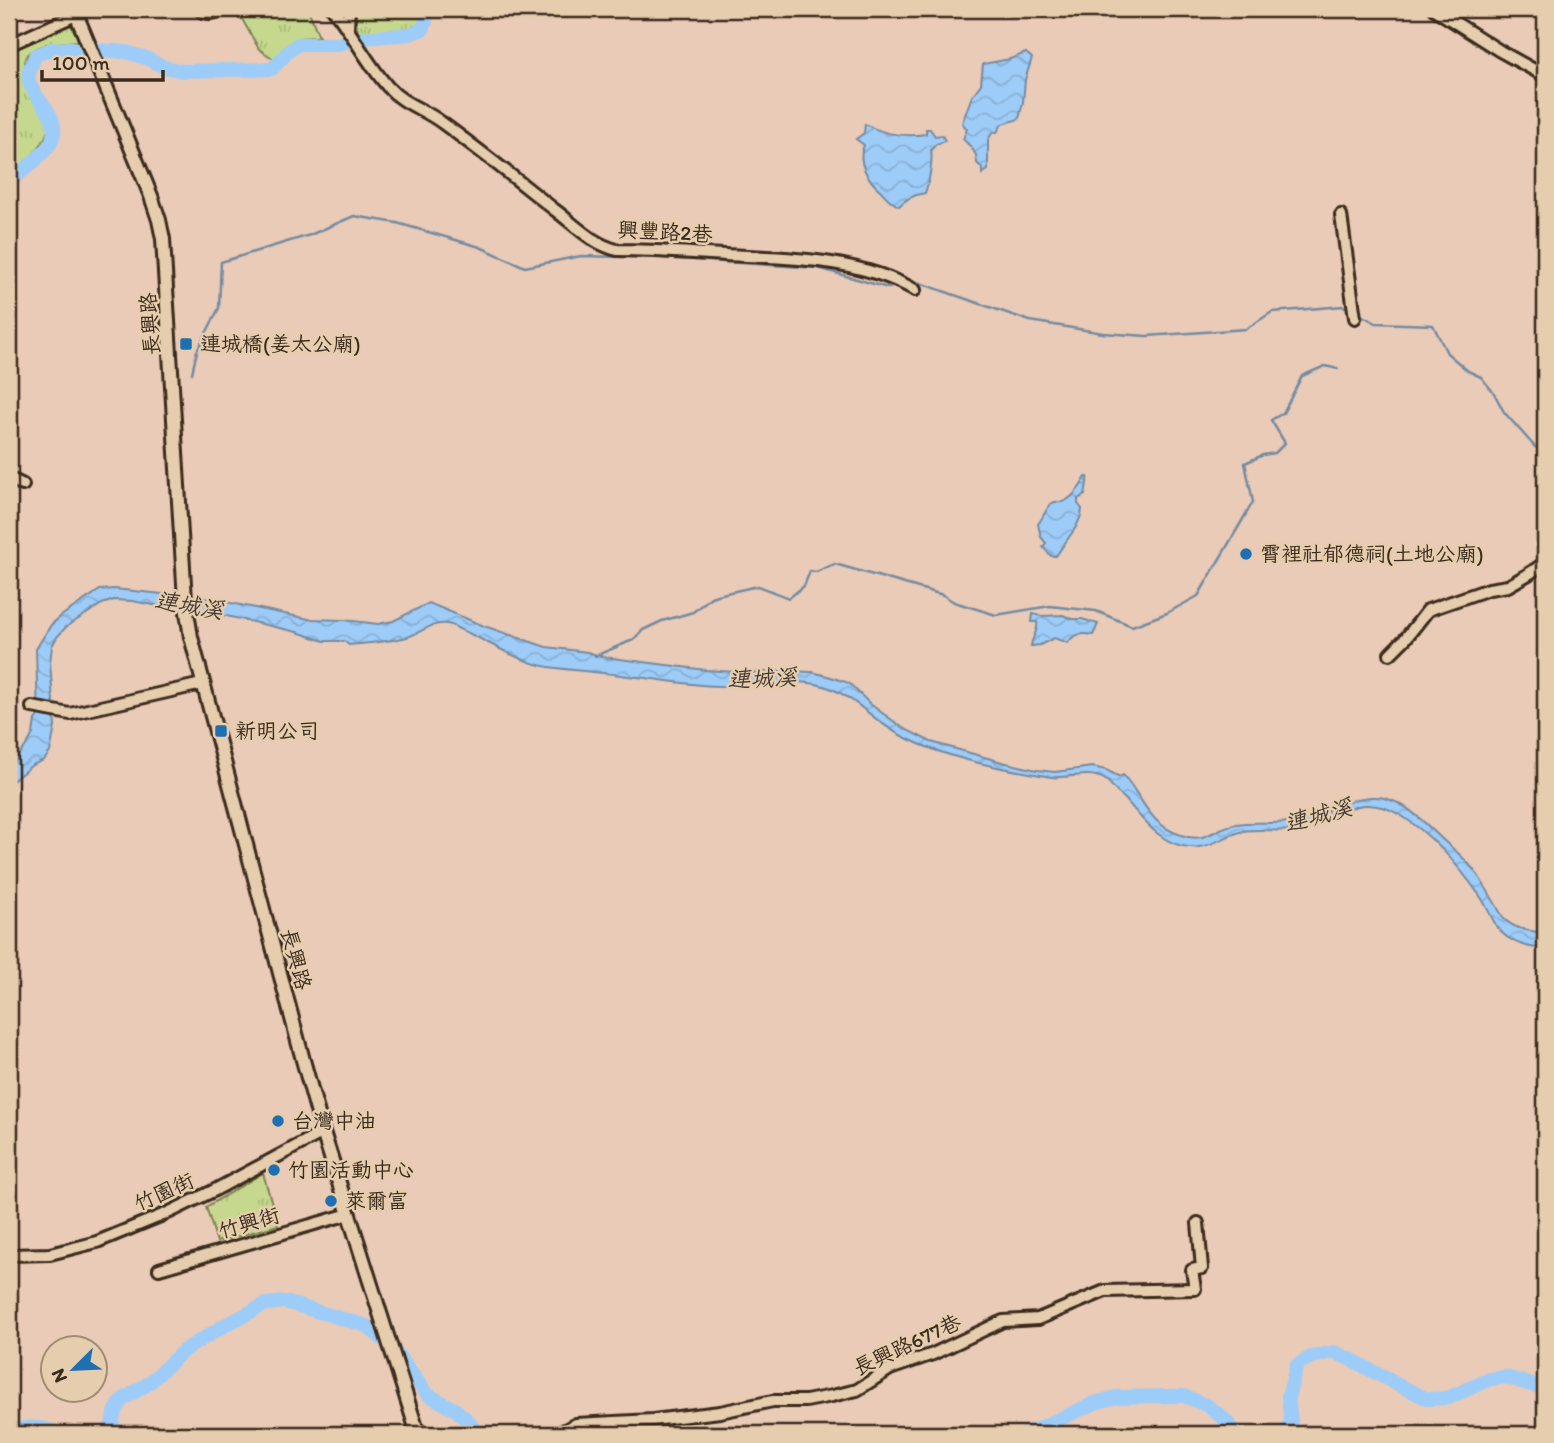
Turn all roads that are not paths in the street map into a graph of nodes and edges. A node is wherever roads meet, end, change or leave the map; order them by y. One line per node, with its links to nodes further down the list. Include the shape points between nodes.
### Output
1 (199, 9): 2 (street, via 211,14)
2 (224, 9)
3 (333, 9): 7 (street, 興豐路2巷)
4 (349, 9): 7 (street)
5 (1434, 9): 9 (street)
6 (75, 12): 8 (street); 17 (main road, 長興路, via 151,196 163,239 186,603)
7 (353, 35): 11 (street, 興豐路2巷, via 371,65 404,102 438,119 606,248 834,263 883,275)
8 (9, 45)
9 (1545, 76)
10 (1341, 215): 12 (street)
11 (915, 290)
12 (1355, 318)
13 (9, 478): 14 (street)
14 (23, 485)
15 (1545, 563): 16 (street, via 1508,586 1428,610)
16 (1390, 654)
17 (202, 684): 18 (street, via 69,714); 19 (main road, 長興路)
18 (32, 707)
19 (323, 1132): 20 (main road, 長興路); 22 (street, 竹園街, via 170,1212 97,1242 50,1254)
20 (349, 1214): 23 (street, 竹興街); 24 (main road, 長興路)
21 (1198, 1223): 25 (street, 長興路677巷, via 1202,1268 1192,1270 1195,1289 1105,1291 1038,1319 1003,1321 890,1369 857,1390 832,1396 653,1420 576,1424)
22 (9, 1255)
23 (159, 1269)
24 (418, 1434)
25 (557, 1434)

